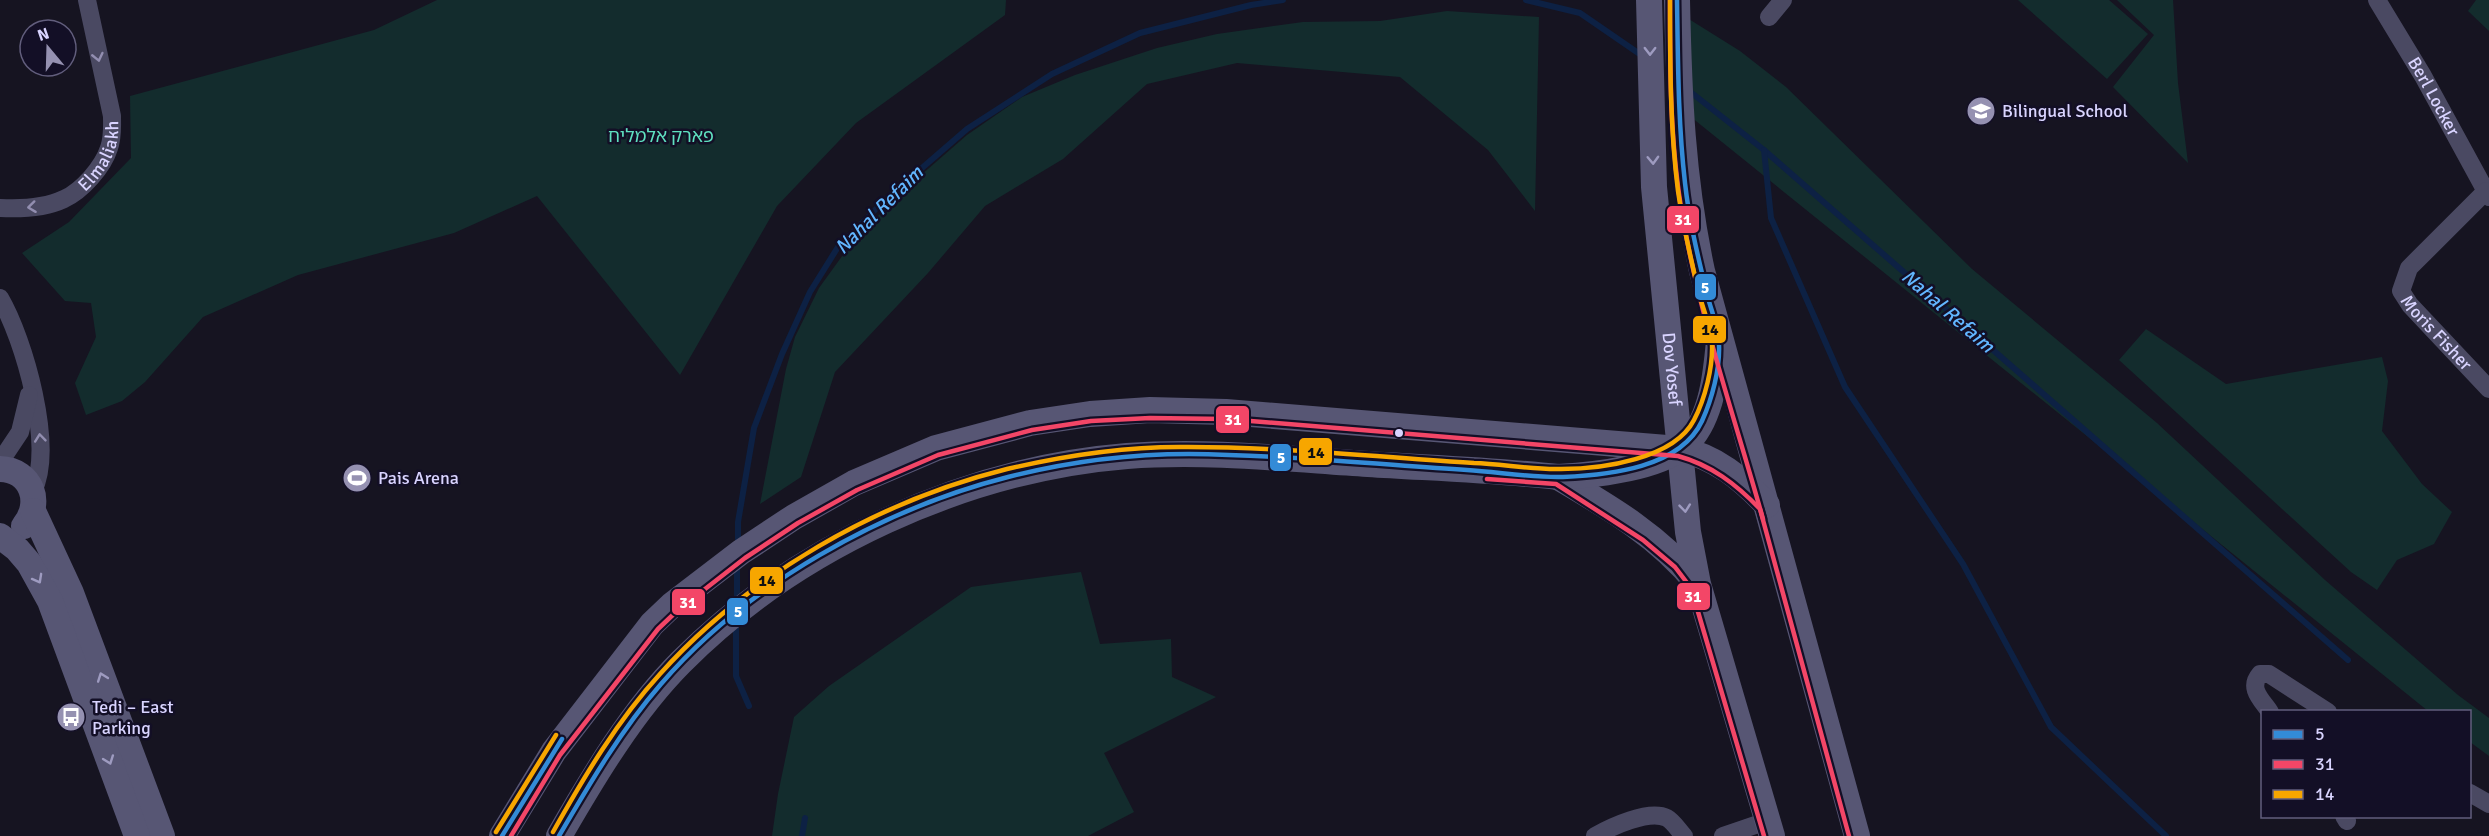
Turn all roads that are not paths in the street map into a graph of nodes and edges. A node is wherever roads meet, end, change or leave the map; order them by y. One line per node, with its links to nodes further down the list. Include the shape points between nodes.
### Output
1 (87, 0): 8 (street, Elmaliakh, one-way to 8, via 112,116 109,148 90,177 64,199 28,208)
2 (1649, 0): 13 (main road, Dov Yosef, one-way to 13, via 1654,187)
3 (1677, 0): 10 (main road, via 1679,105 1690,216)
4 (1784, 0): 6 (street)
5 (2377, 0): 7 (street, Berl Locker, via 2423,75)
6 (1769, 17)
7 (2487, 194): 12 (street, Moris Fisher, via 2409,268 2401,291)
8 (0, 208)
9 (0, 298): 11 (street, via 18,336)
10 (1719, 342): 13 (main road, via 1706,411 1696,432); 18 (main road)
11 (30, 384): 14 (street, via 20,432); 17 (street, one-way to 11, via 41,456)
12 (2489, 389)
13 (1679, 449): 16 (main road, via 1628,466); 18 (main road, via 1718,462); 20 (main road, Dov Yosef, one-way to 20); 28 (main road, via 1226,412 1150,410 1030,423 936,448 854,483 769,532 703,580 652,624 554,751)
14 (0, 462)
15 (0, 469): 17 (main road, via 21,475)
16 (1558, 477): 20 (main road, via 1647,534 1680,562); 29 (main road, via 1219,455 1126,456 1035,471 946,497 868,528 829,549 735,613 679,663 650,699 604,763)
17 (33, 501): 19 (main road, via 24,527); 27 (main road, one-way to 17)
18 (1767, 505): 33 (main road)
19 (0, 535): 26 (main road, one-way to 26, via 29,563 50,601)
20 (1698, 585): 25 (main road, Dov Yosef)
21 (2269, 710): 22 (street, via 2254,689 2254,680 2260,674 2269,674)
22 (2326, 710)
23 (2471, 794): 24 (street)
24 (2489, 804)
25 (1770, 829): 32 (street)
26 (137, 836)
27 (162, 836)
28 (502, 836)
29 (560, 836)
30 (1594, 836): 31 (street, via 1616,824 1655,816 1668,819)
31 (1684, 836)
32 (1723, 836)
33 (1857, 836)

